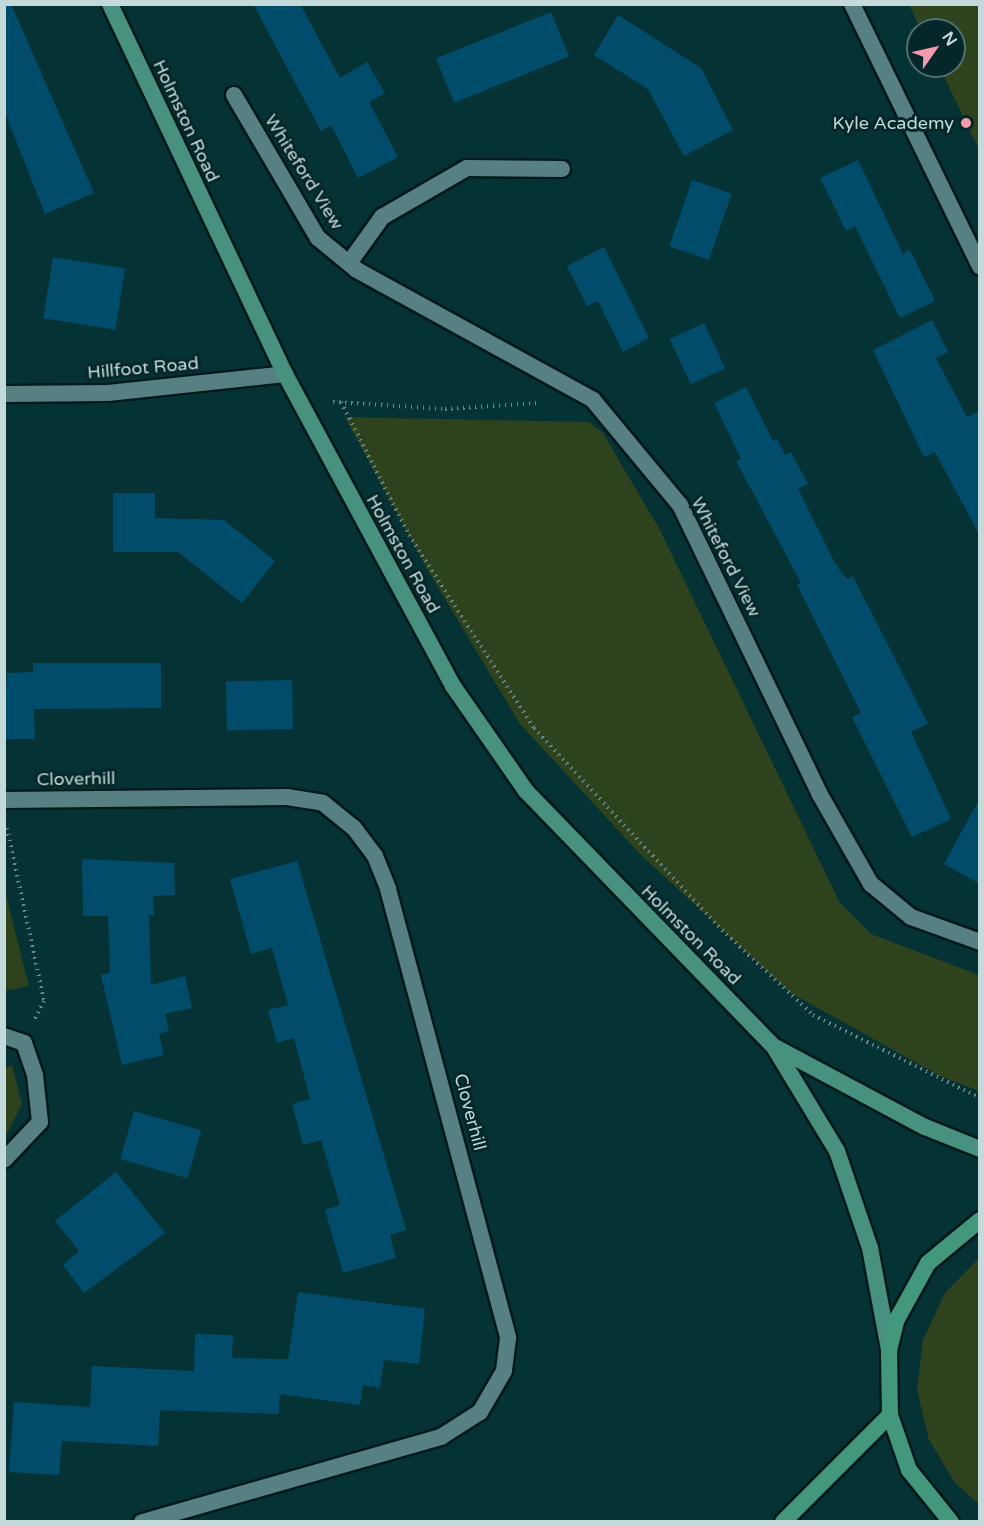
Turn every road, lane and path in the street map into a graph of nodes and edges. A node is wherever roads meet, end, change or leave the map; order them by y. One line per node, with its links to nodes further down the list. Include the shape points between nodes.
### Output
1 (110, 4): 7 (main road, Holmston Road)
2 (852, 4): 6 (street)
3 (234, 95): 5 (street, Whiteford View, via 318,238)
4 (562, 169): 5 (street, Whiteford View, via 467,168 382,218)
5 (349, 263): 10 (street, Whiteford View)
6 (980, 267)
7 (285, 374): 8 (street, Hillfoot Road, via 108,393); 9 (main road, Holmston Road)
8 (4, 393)
9 (299, 400): 11 (path); 17 (main road, Holmston Road, via 453,686 526,790)
10 (593, 400): 11 (path, via 445,409); 14 (street, Whiteford View, via 680,505 819,793 871,884 911,917)
11 (341, 402): 18 (path, via 409,536 534,728 722,930 813,1016)
12 (4, 800): 24 (street, Cloverhill, via 287,797 323,803 354,828 375,856 388,889 508,1338 504,1371 480,1412 441,1437)
13 (4, 819): 16 (path, via 44,1001)
14 (980, 942)
15 (4, 1036): 16 (street)
16 (24, 1043): 20 (street, via 35,1075 40,1122)
17 (774, 1047): 19 (main road, via 925,1127); 22 (main road, via 837,1151 870,1248)
18 (980, 1098)
19 (980, 1149)
20 (4, 1160)
21 (980, 1220): 22 (highway, via 928,1263 906,1299)
22 (889, 1350): 23 (highway)
23 (890, 1415): 25 (highway); 26 (highway, via 909,1470)
24 (142, 1521)
25 (783, 1521)
26 (951, 1521)

